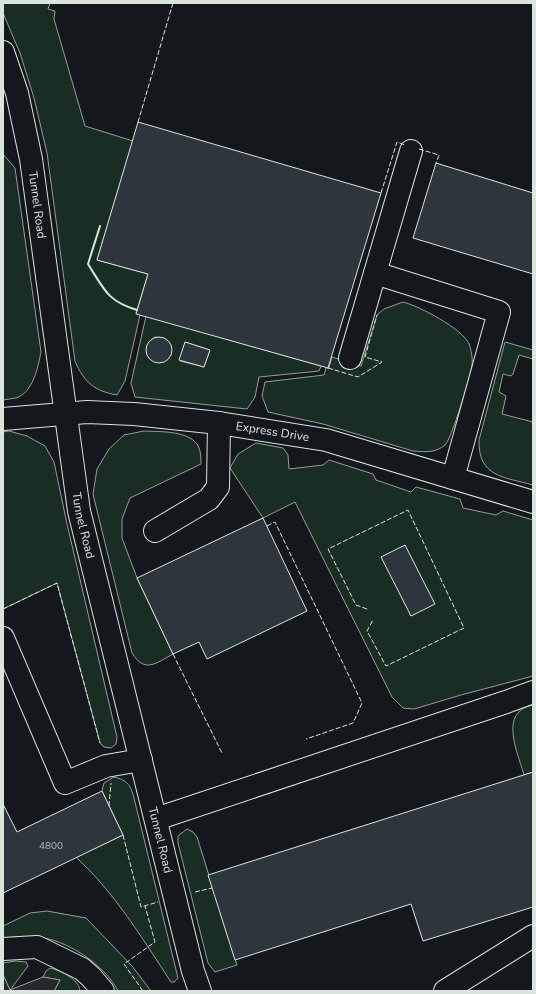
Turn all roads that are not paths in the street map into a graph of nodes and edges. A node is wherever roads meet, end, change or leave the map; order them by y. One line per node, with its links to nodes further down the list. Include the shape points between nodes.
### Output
1 (3, 52): 5 (street, Tunnel Road, via 17,93 31,159)
2 (412, 151): 3 (street)
3 (375, 273): 4 (street); 8 (street, via 499,312)
4 (350, 358)
5 (67, 413): 6 (street, Express Drive); 7 (street, Express Drive, via 134,414); 13 (street, Tunnel Road, via 79,511)
6 (3, 419)
7 (219, 423): 8 (street, Express Drive, via 326,440); 10 (street, via 218,487 209,499)
8 (453, 478): 9 (street, Express Drive)
9 (533, 502)
10 (155, 531)
11 (3, 638): 13 (street, via 65,783 106,766)
12 (533, 692): 14 (street)
13 (141, 760): 14 (street, Tunnel Road)
14 (156, 819): 18 (street, Tunnel Road)
15 (533, 936): 19 (street)
16 (3, 949): 17 (street, via 37,947 82,969)
17 (103, 991)
18 (200, 991)
19 (445, 991)

